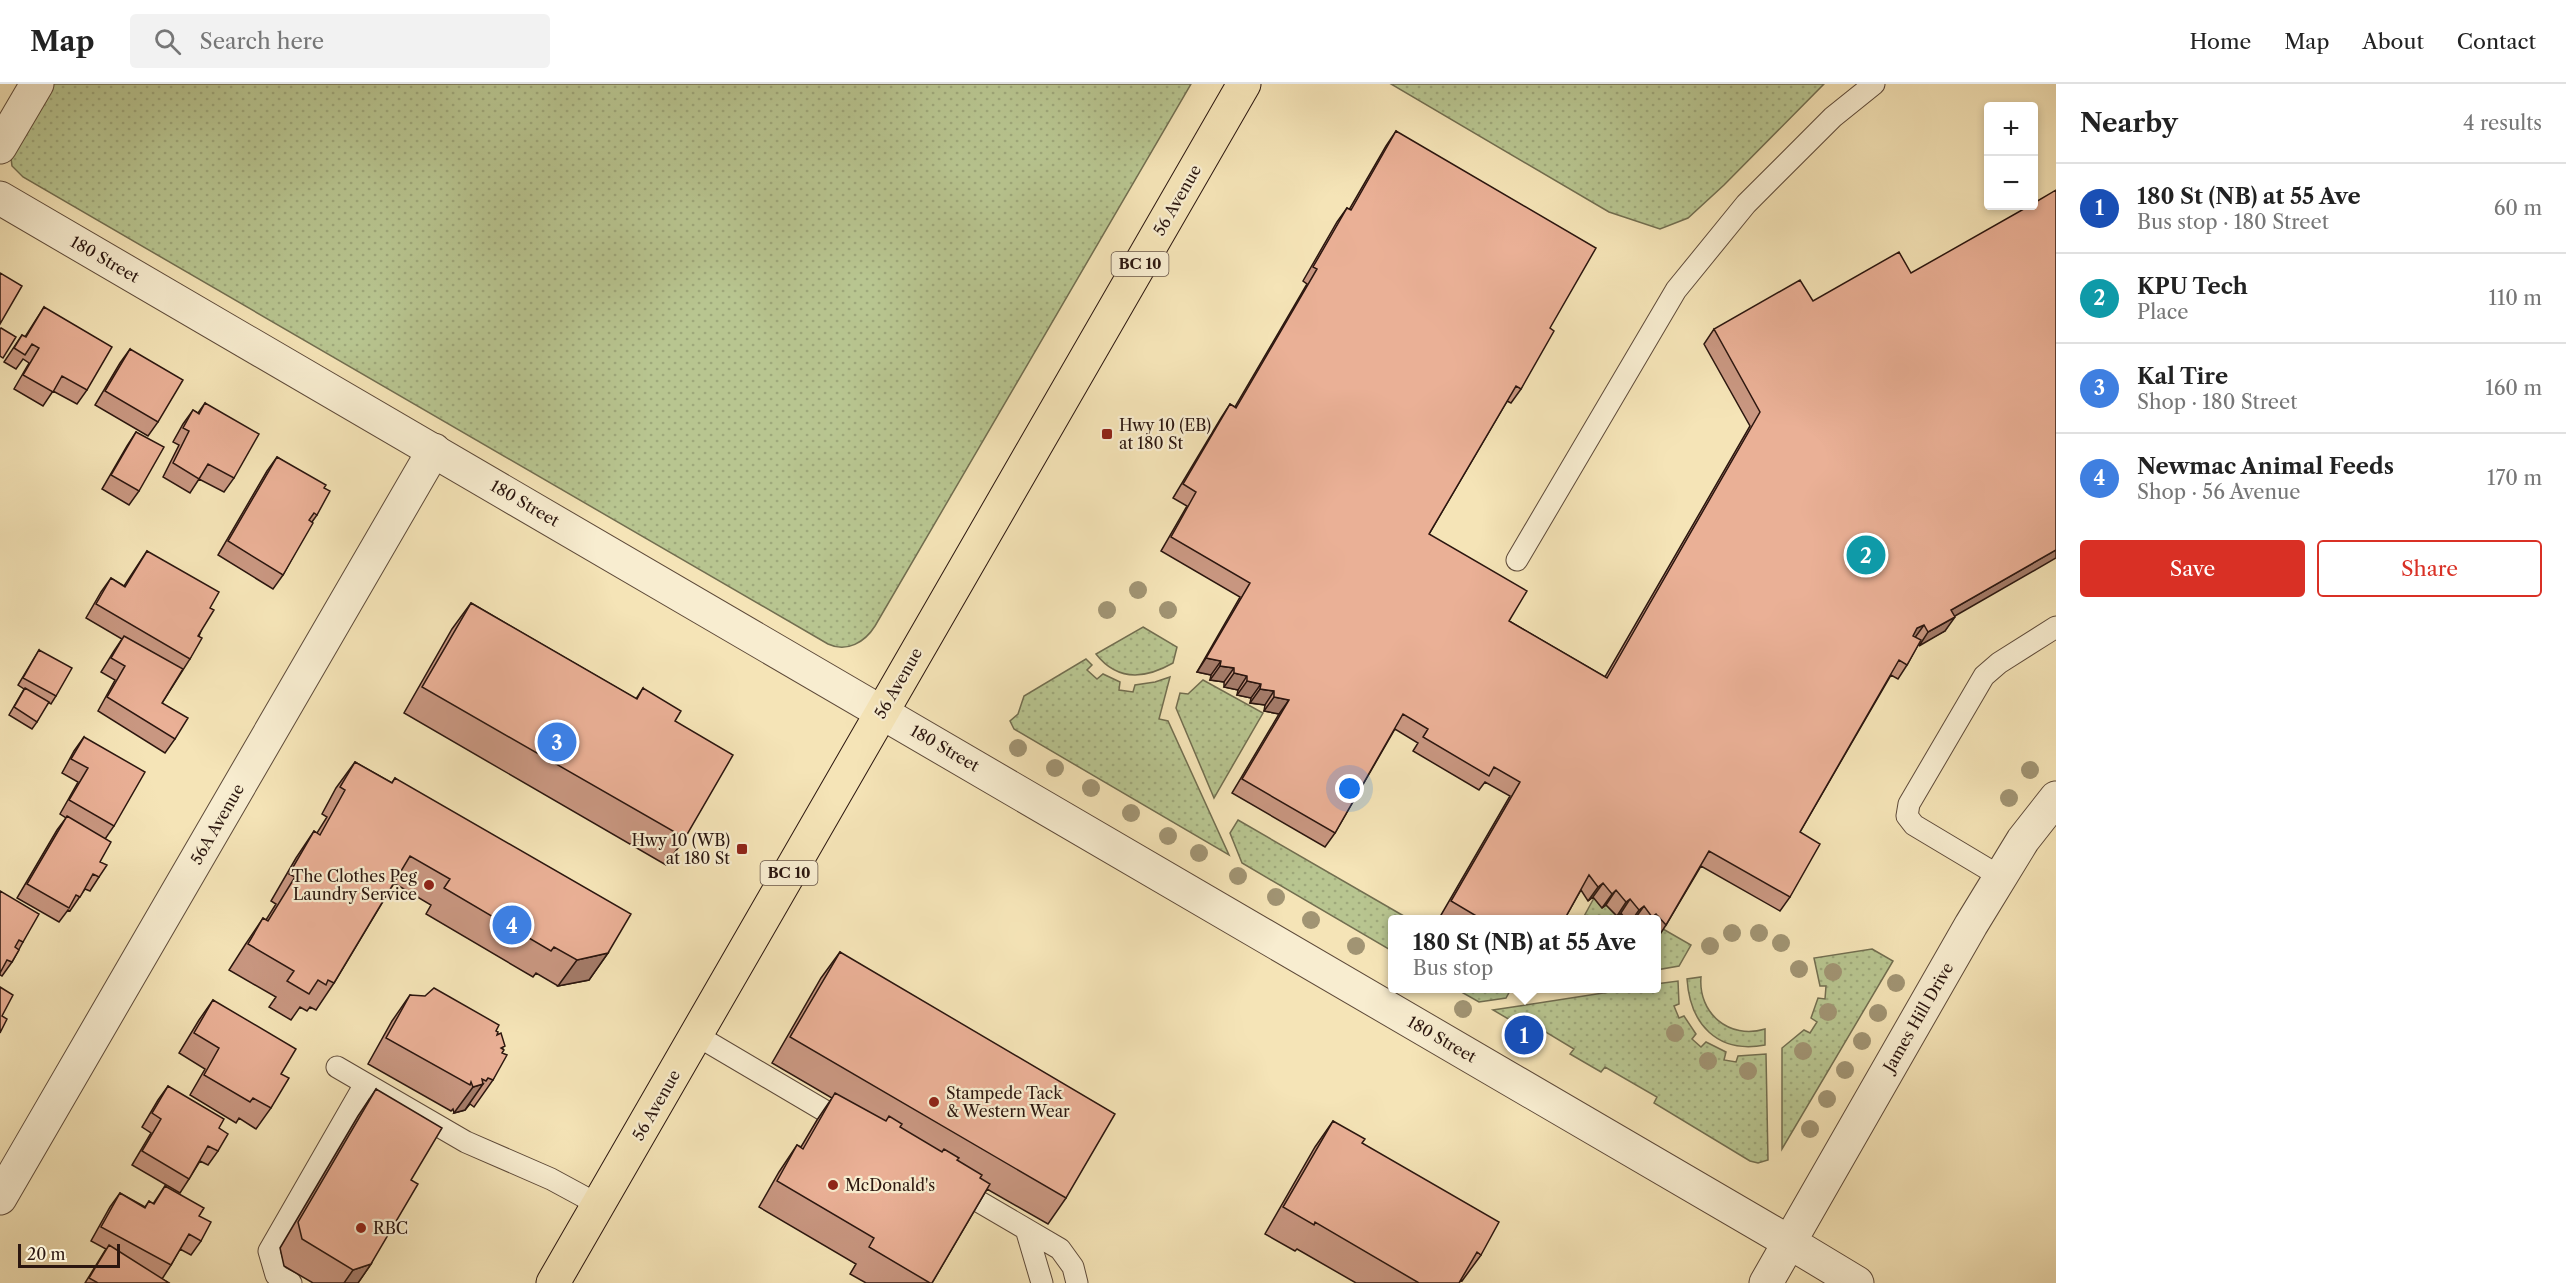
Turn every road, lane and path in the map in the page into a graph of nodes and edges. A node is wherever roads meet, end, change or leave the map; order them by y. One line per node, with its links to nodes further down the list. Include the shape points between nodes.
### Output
1 (37, 84): 4 (street)
2 (1244, 84): 9 (highway, 56 Avenue / BC 10)
3 (1874, 84): 7 (lane, via 1833,117 1746,204 1676,290)
4 (0, 147)
5 (0, 198): 6 (street, 180 Street)
6 (434, 450): 9 (street, 180 Street); 17 (street, 56A Avenue)
7 (1517, 560)
8 (2056, 627): 11 (lane, via 1984,676 1909,804 1906,816 1914,825)
9 (882, 712): 12 (highway, 56 Avenue / BC 10); 20 (street, 180 Street)
10 (2056, 798): 11 (street, James Hill Drive, via 2023,840)
11 (2001, 877): 20 (street, James Hill Drive)
12 (696, 1035): 15 (lane); 18 (highway, 56 Avenue / BC 10)
13 (337, 1067): 14 (lane)
14 (365, 1083): 18 (lane, via 466,1142); 21 (lane, via 269,1251 276,1275)
15 (865, 1134)
16 (935, 1176): 19 (lane)
17 (0, 1198)
18 (599, 1205): 22 (highway, 56 Avenue / BC 10)
19 (1026, 1229): 23 (lane); 24 (lane, via 1060,1249 1073,1267)
20 (1790, 1242): 25 (street, James Hill Drive); 26 (street, 180 Street)
21 (291, 1283)
22 (553, 1283)
23 (1042, 1283)
24 (1077, 1283)
25 (1766, 1283)
26 (1857, 1283)

